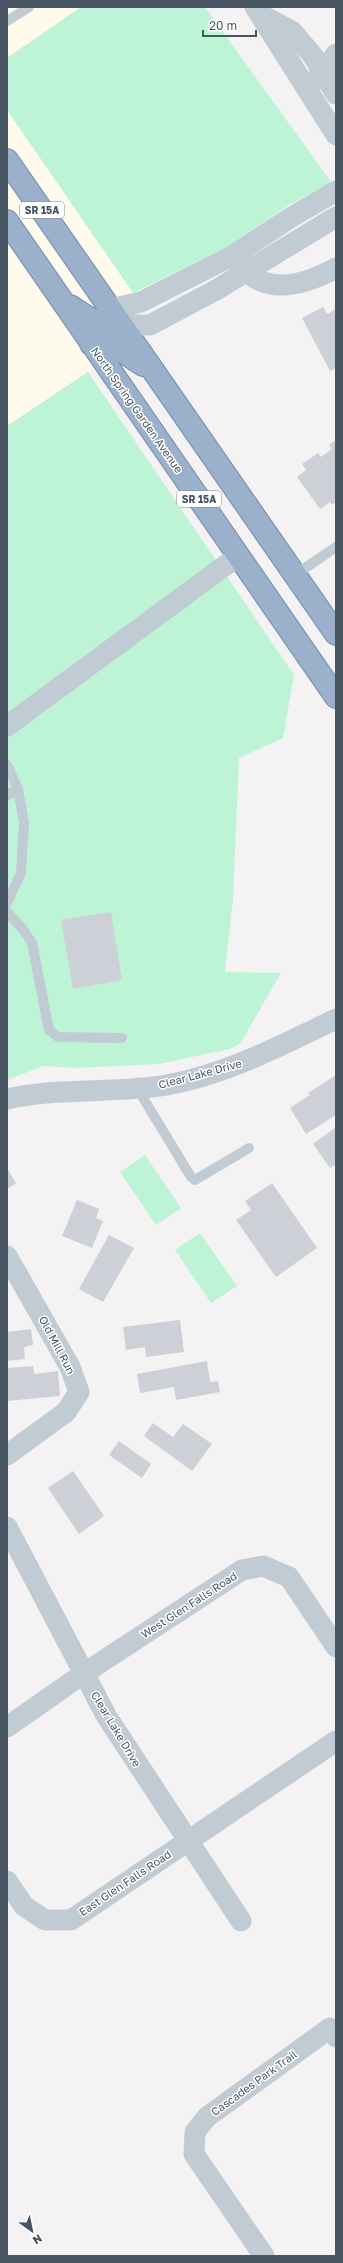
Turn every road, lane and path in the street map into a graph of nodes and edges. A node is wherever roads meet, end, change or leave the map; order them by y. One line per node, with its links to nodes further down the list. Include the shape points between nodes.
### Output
1 (29, 7): 3 (lane)
2 (257, 11): 5 (street, via 292,31); 6 (street)
3 (7, 21)
4 (336, 54): 5 (street)
5 (324, 73): 6 (street); 7 (street)
6 (306, 87): 8 (street)
7 (336, 94)
8 (329, 108): 9 (street)
9 (336, 135)
10 (7, 160): 18 (highway, SR 15A)
11 (336, 191): 14 (street)
12 (336, 217): 16 (street)
13 (7, 221): 17 (highway, North Spring Garden Avenue / SR 15A)
14 (232, 256): 16 (street); 18 (street)
15 (336, 268): 16 (street, via 282,287 267,284)
16 (245, 272): 18 (street, via 150,326)
17 (62, 301): 18 (highway, via 98,324 110,328); 19 (highway, North Spring Garden Avenue / SR 15A)
18 (115, 317): 20 (highway, SR 15A)
19 (91, 344): 20 (highway, via 114,346); 22 (highway, North Spring Garden Avenue / SR 15A)
20 (153, 371): 23 (highway, SR 15A)
21 (336, 547): 23 (lane)
22 (238, 556): 25 (highway, North Spring Garden Avenue / SR 15A); 26 (street)
23 (295, 575): 24 (highway, SR 15A)
24 (336, 634)
25 (336, 697)
26 (7, 726)
27 (7, 765): 28 (lane)
28 (18, 789): 29 (lane); 30 (lane, via 24,823 21,873)
29 (7, 795)
30 (7, 903)
31 (7, 912): 33 (lane, via 32,943 49,1030 58,1037)
32 (336, 1019): 34 (street, Clear Lake Drive, via 235,1066 167,1085)
33 (122, 1038)
34 (137, 1088): 35 (street, Clear Lake Drive, via 32,1093); 36 (lane, via 195,1180)
35 (7, 1099)
36 (249, 1148)
37 (7, 1256): 38 (street, Old Mill Run, via 70,1367 79,1392 66,1412)
38 (7, 1455)
39 (7, 1527): 41 (street, Clear Lake Drive)
40 (336, 1647): 41 (street, West Glen Falls Road, via 289,1577 263,1566 242,1570)
41 (83, 1674): 42 (street); 44 (street, Clear Lake Drive, via 107,1717)
42 (7, 1727)
43 (336, 1741): 44 (street)
44 (187, 1841): 45 (street, East Glen Falls Road, via 71,1920 45,1920 24,1906); 46 (street, Clear Lake Drive)
45 (7, 1881)
46 (241, 1921)
47 (334, 2030): 48 (street, Cascades Park Trail, via 207,2117 195,2132 194,2154)
48 (264, 2256)

